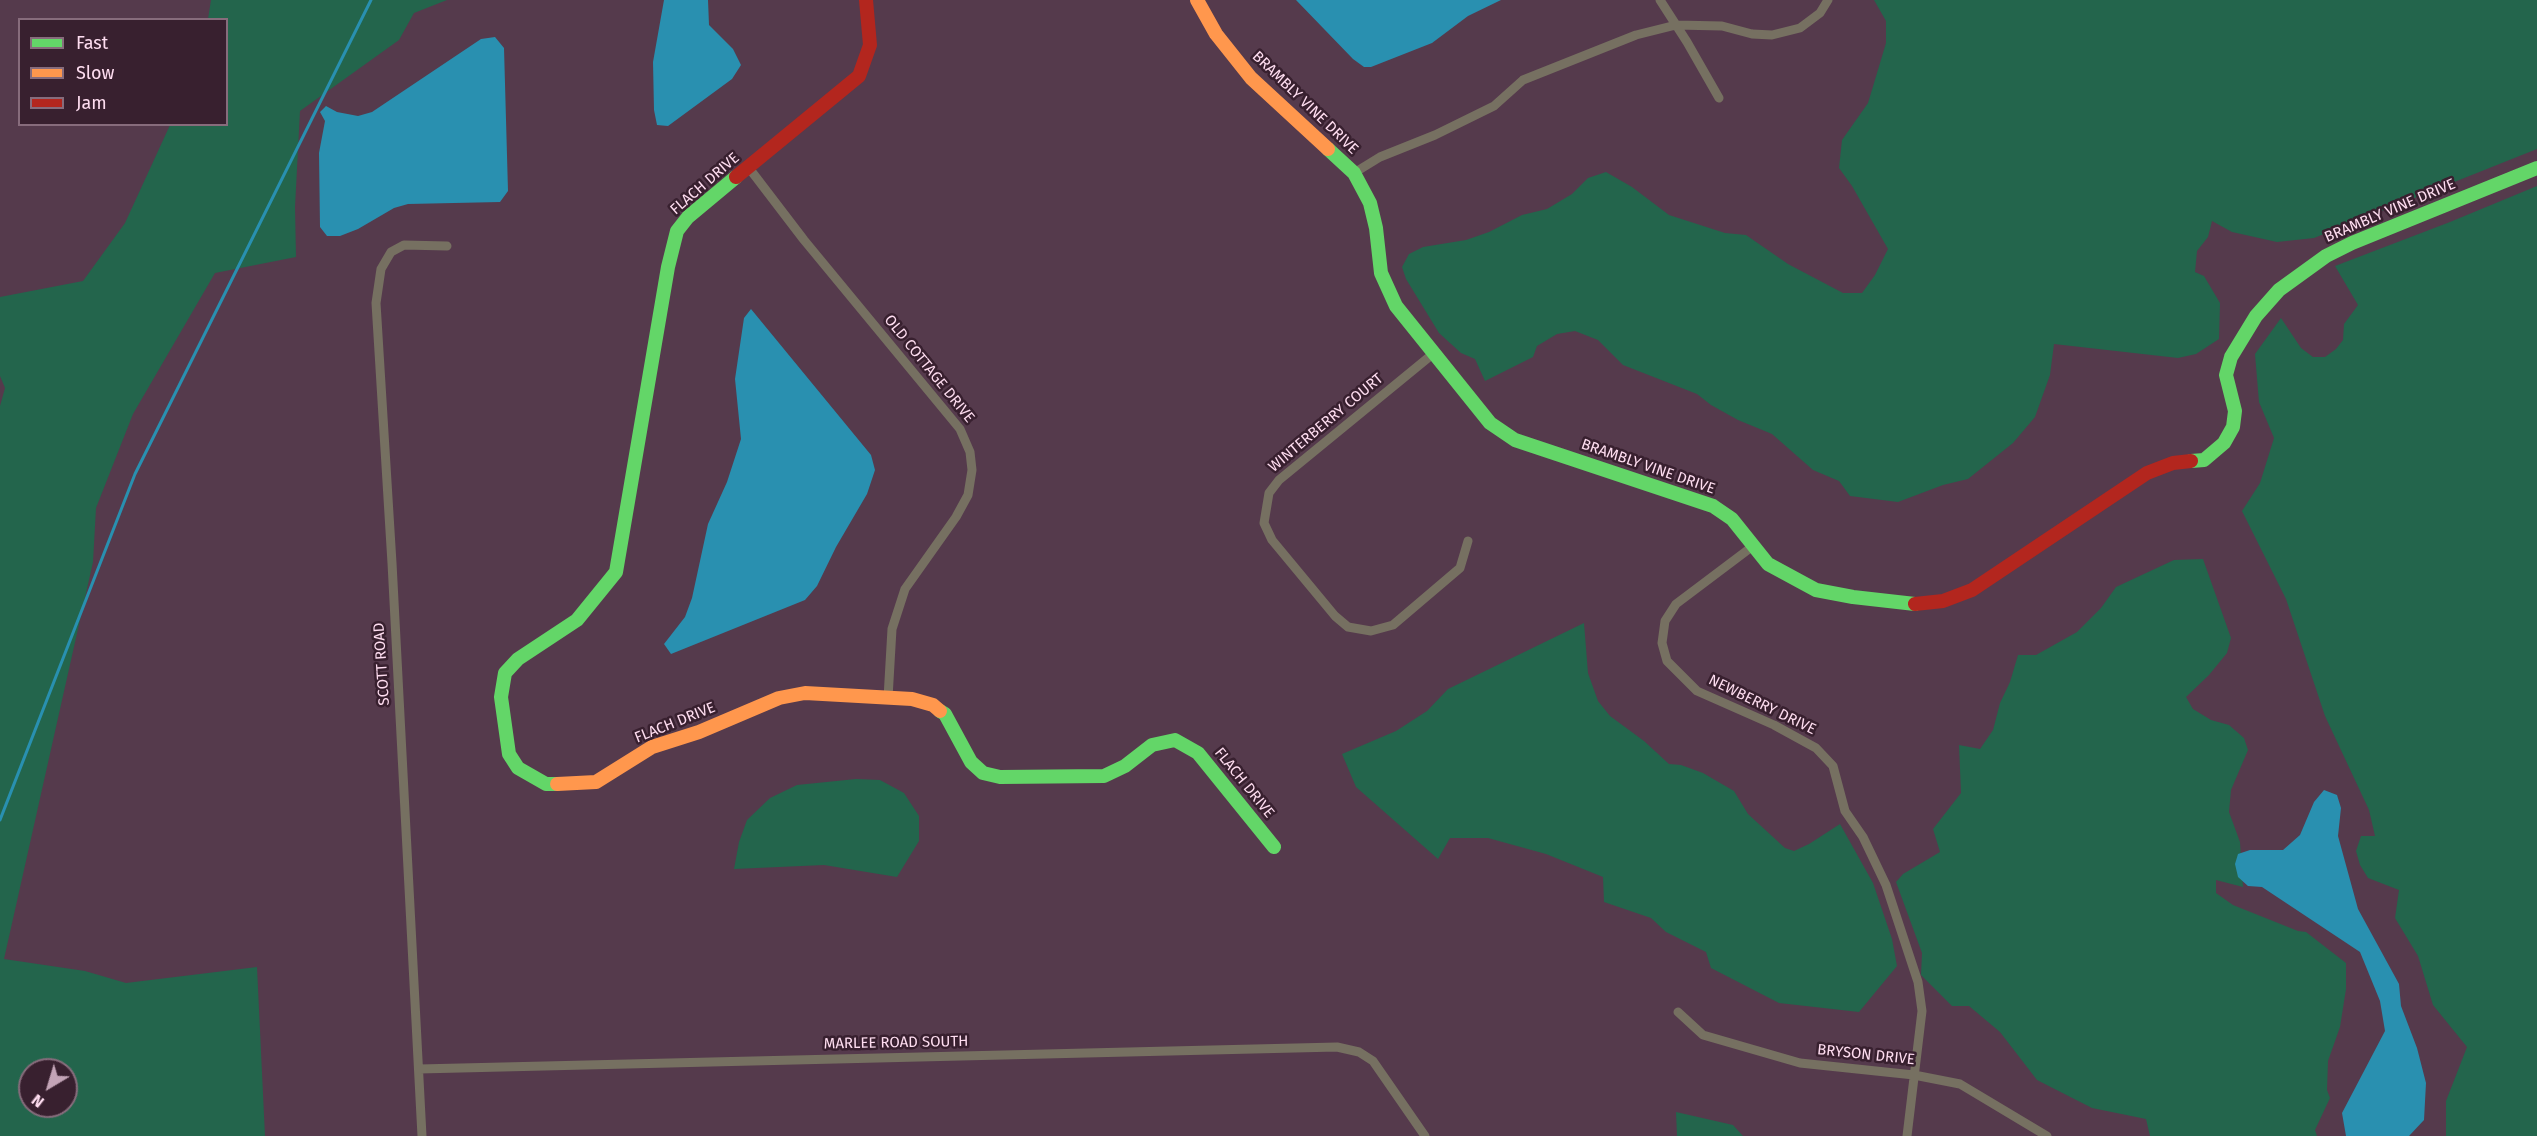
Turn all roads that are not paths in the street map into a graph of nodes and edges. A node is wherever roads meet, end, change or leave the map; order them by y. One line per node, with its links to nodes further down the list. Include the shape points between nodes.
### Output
1 (866, 0): 7 (street, FLACH DRIVE, via 870,45 860,76)
2 (1197, 0): 9 (street, BRAMBLY VINE DRIVE, via 1216,34 1251,78)
3 (1660, 0): 5 (street)
4 (1828, 0): 5 (street, via 1820,13 1800,28 1772,35 1722,26)
5 (1676, 25): 6 (street); 9 (street, via 1616,42 1523,80 1494,106 1380,157)
6 (1719, 98)
7 (749, 168): 14 (street, OLD COTTAGE DRIVE, via 960,429 970,452 968,495 905,589 892,628); 14 (street, FLACH DRIVE, via 688,217 677,231 616,572 577,620 518,659 504,673 501,697 509,754 518,768 546,784 596,782 652,747 779,698 805,693)
8 (2537, 168): 13 (street, BRAMBLY VINE DRIVE, via 2352,243 2304,270 2256,315 2231,357 2226,375 2235,411 2233,427 2224,443 2204,460 2173,463 2147,473 1972,590 1943,601 1913,604 1816,590 1768,564)
9 (1354, 173): 11 (street, BRAMBLY VINE DRIVE, via 1370,204 1381,273 1396,306)
10 (447, 246): 17 (street, SCOTT ROAD, via 404,245 391,252 381,269 376,303)
11 (1434, 353): 12 (street, WINTERBERRY COURT, via 1279,480 1269,493 1264,523 1272,540 1335,616 1348,627 1371,631 1393,625 1460,568); 13 (street, BRAMBLY VINE DRIVE, via 1490,423 1515,440 1713,506 1732,519)
12 (1468, 541)
13 (1754, 546): 18 (street, NEWBERRY DRIVE, via 1676,604 1665,621 1662,643 1666,661 1697,691 1816,748 1833,766 1845,811 1863,837 1886,885 1918,982 1922,1011)
14 (888, 698): 15 (street, FLACH DRIVE, via 933,705 945,714 971,762 983,773 1000,777 1104,776 1152,745 1175,740 1198,753)
15 (1274, 847)
16 (1678, 1012): 18 (street, BRYSON DRIVE, via 1703,1035 1800,1063)
17 (419, 1069): 19 (street, SCOTT ROAD); 20 (street, MARLEE ROAD SOUTH, via 1337,1047 1352,1049 1382,1071)
18 (1914, 1075): 21 (street, NEWBERRY DRIVE); 22 (street, BRYSON DRIVE, via 1960,1084)
19 (422, 1136)
20 (1425, 1136)
21 (1907, 1136)
22 (2047, 1136)

